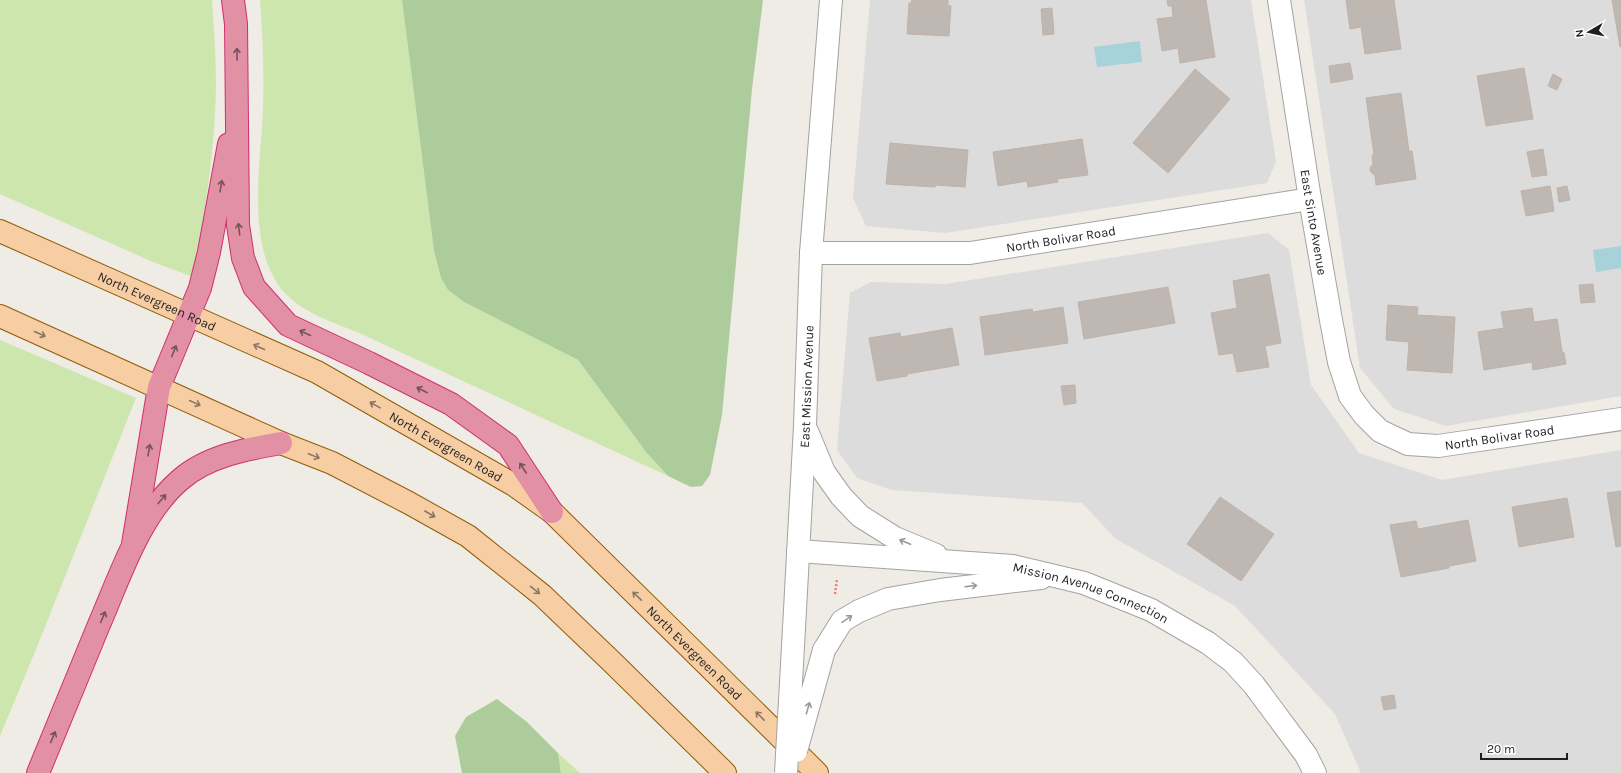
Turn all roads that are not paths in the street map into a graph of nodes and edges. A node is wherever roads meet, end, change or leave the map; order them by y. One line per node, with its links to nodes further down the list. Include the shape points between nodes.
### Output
1 (233, 0): 4 (highway, one-way to 1)
2 (831, 0): 7 (street, East Mission Avenue)
3 (1279, 0): 5 (street, East Sinto Avenue)
4 (238, 93): 8 (highway, one-way to 4, via 200,288 209,252); 15 (highway, one-way to 4, via 508,445 451,404 288,325 254,287 243,258 238,225)
5 (1310, 198): 7 (street, North Bolivar Road, via 970,253); 13 (street, East Sinto Avenue, via 1339,362 1350,396)
6 (0, 231): 8 (main road, North Evergreen Road)
7 (811, 254): 12 (street, East Mission Avenue)
8 (188, 316): 10 (highway, one-way to 8); 15 (main road, North Evergreen Road, one-way to 8, via 514,485 317,372)
9 (2, 317): 10 (main road, one-way to 10)
10 (160, 387): 14 (main road, one-way to 14); 16 (highway, one-way to 10)
11 (1621, 419): 13 (street, North Bolivar Road, via 1438,446 1408,444)
12 (805, 426): 17 (street, East Mission Avenue); 18 (street, one-way to 12, via 895,538 860,516 841,496 824,472)
13 (1380, 431)
14 (281, 443): 16 (highway, one-way to 14, via 160,501 180,480 193,471 234,453); 21 (main road, one-way to 21, via 332,463 468,536 542,596)
15 (552, 512): 24 (main road, North Evergreen Road, one-way to 15)
16 (133, 544): 20 (highway, one-way to 16)
17 (798, 551): 18 (street, Mission Avenue Connection); 22 (street, East Mission Avenue, bridge)
18 (954, 562): 19 (street, Mission Avenue Connection, via 1013,566)
19 (1060, 576): 23 (street, one-way to 19, bridge, via 824,650 842,621 888,599 940,590); 25 (street, Mission Avenue Connection, via 1151,610 1208,643 1233,662 1254,685 1306,755)
20 (38, 773)
21 (725, 773)
22 (786, 773)
23 (790, 773)
24 (817, 773)
25 (1315, 773)

